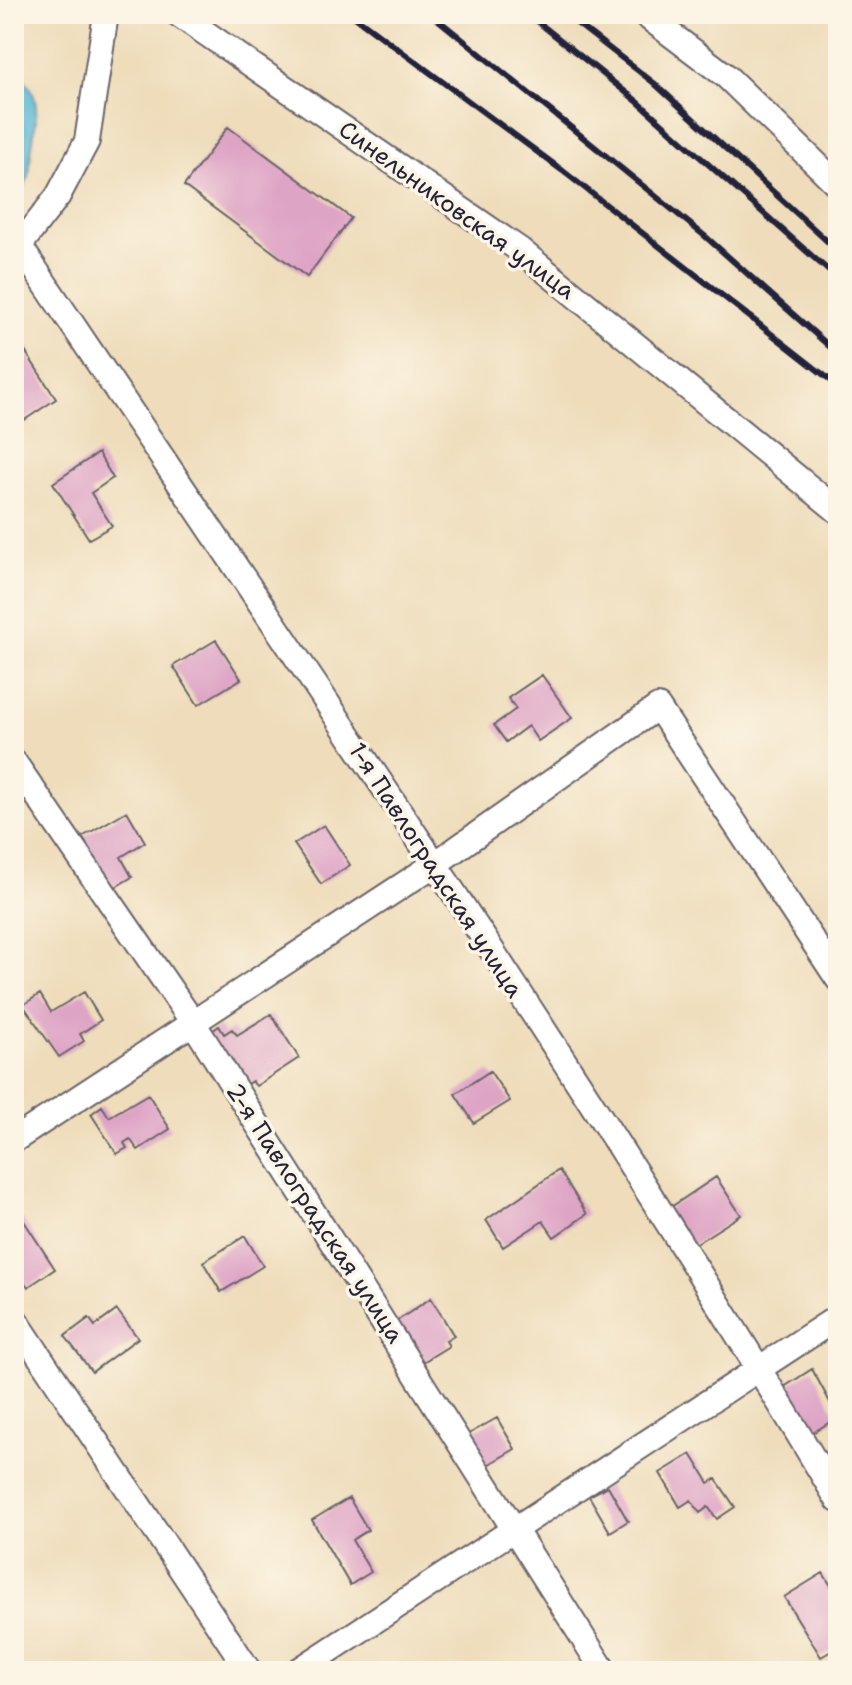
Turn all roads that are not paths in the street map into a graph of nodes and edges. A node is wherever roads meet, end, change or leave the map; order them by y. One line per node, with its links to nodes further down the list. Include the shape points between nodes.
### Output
1 (106, 14): 5 (street, via 87,141 58,196)
2 (178, 14): 6 (street, Синельниковская улица, via 520,250)
3 (644, 14): 4 (street, via 726,76)
4 (838, 185)
5 (17, 250): 8 (street, 1-я Павлоградская улица)
6 (838, 511)
7 (14, 762): 10 (street, 2-я Павлоградская улица)
8 (435, 864): 9 (street, via 658,707); 10 (street); 14 (street, 1-я Павлоградская улица)
9 (838, 979)
10 (192, 1021): 11 (street); 16 (street, 2-я Павлоградская улица)
11 (14, 1140)
12 (838, 1317): 14 (street)
13 (14, 1318): 17 (street)
14 (759, 1367): 15 (street, 1-я Павлоградская улица); 16 (street)
15 (838, 1500)
16 (515, 1528): 18 (street); 19 (street, 2-я Павлоградская улица)
17 (249, 1671)
18 (298, 1671)
19 (604, 1671)

